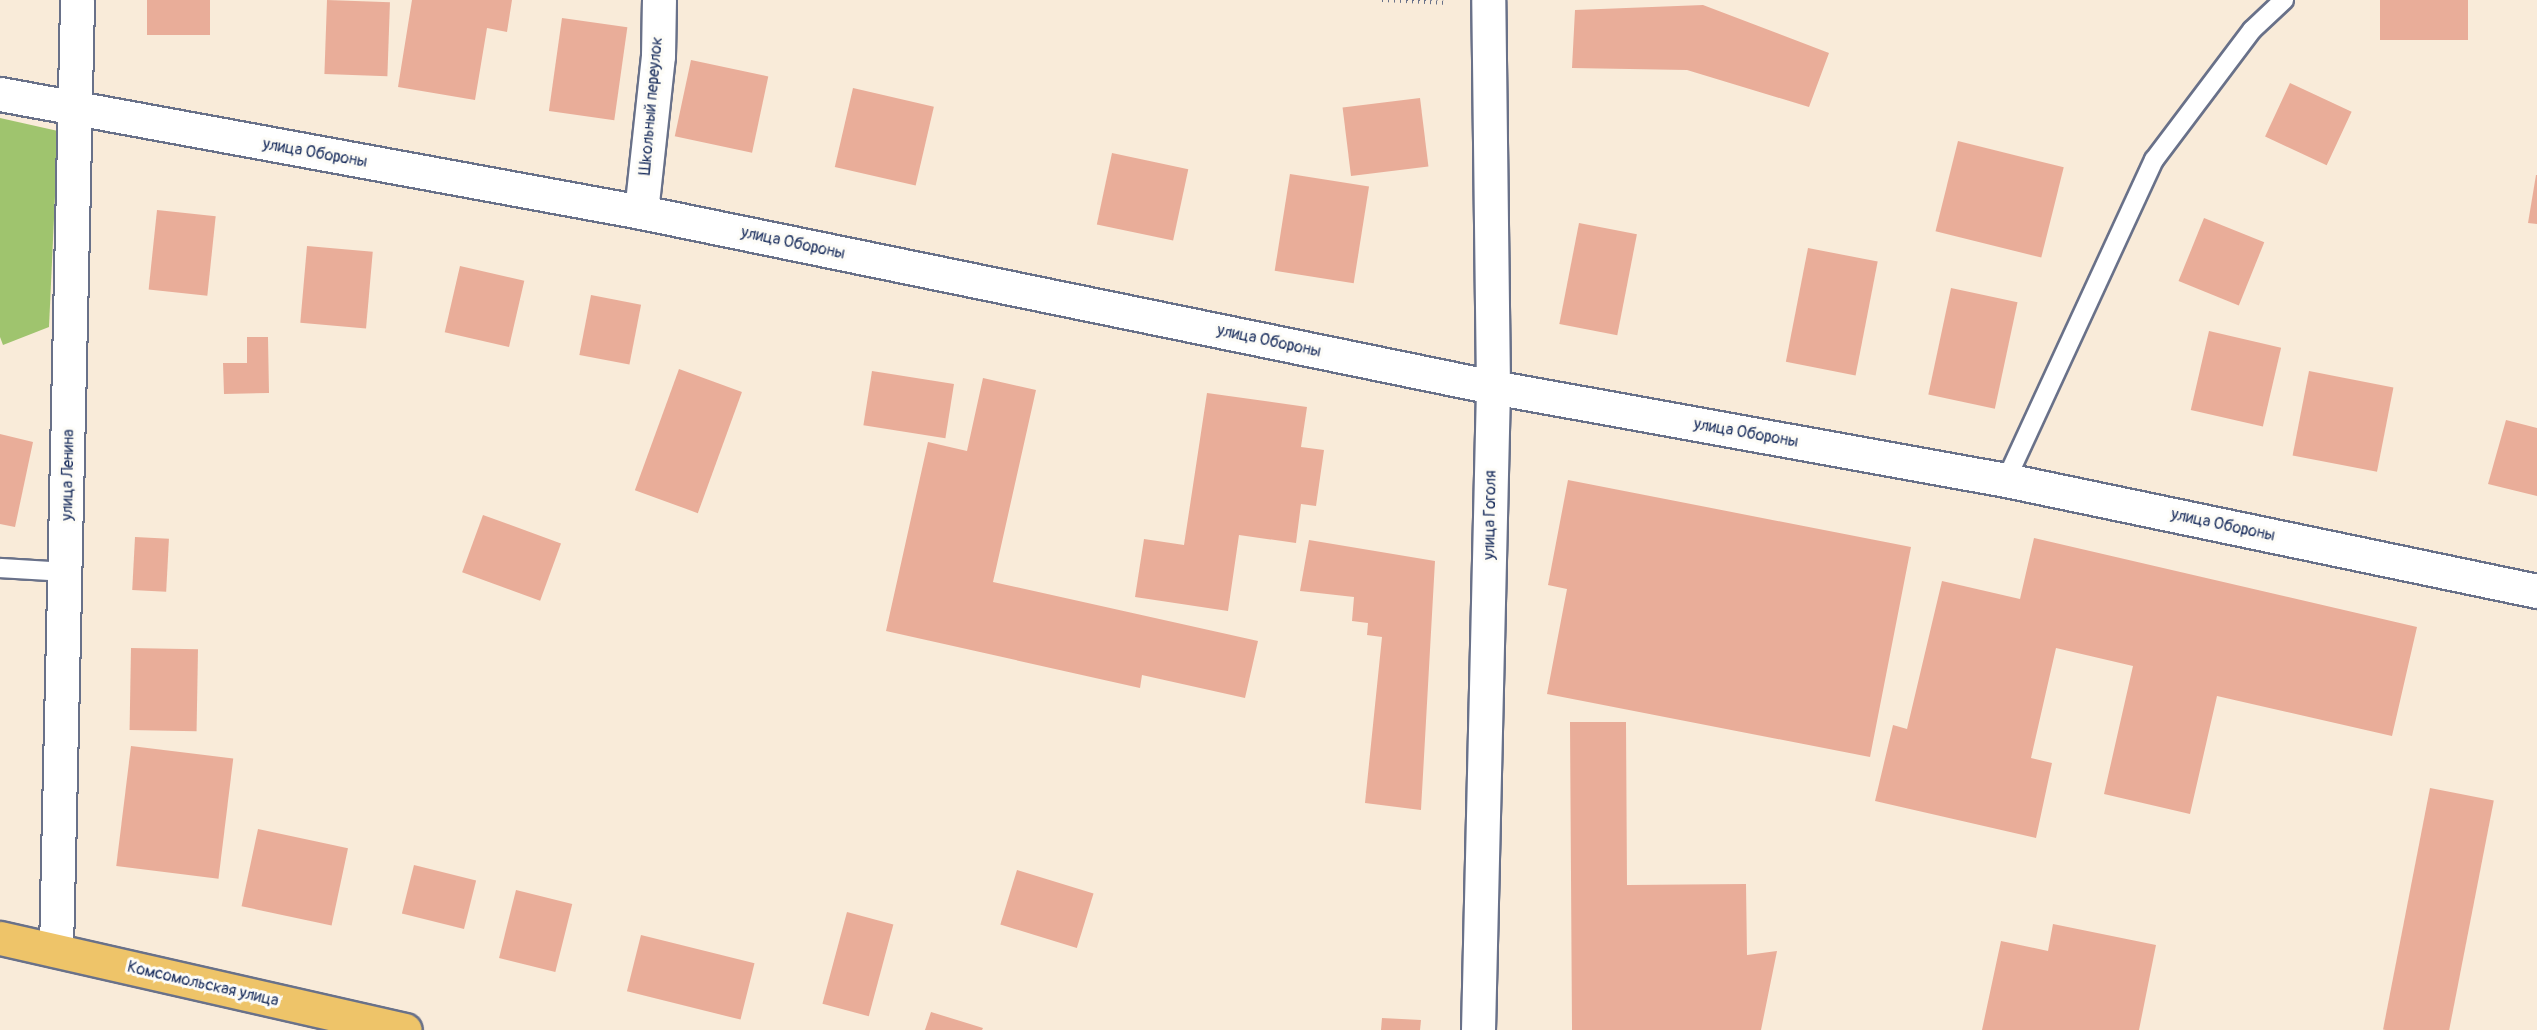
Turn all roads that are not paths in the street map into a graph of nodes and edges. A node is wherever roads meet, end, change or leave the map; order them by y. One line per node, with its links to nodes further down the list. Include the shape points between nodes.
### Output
1 (77, 0): 6 (street, улица Ленина)
2 (659, 0): 7 (street, Школьный переулок, via 658,56)
3 (2284, 0): 9 (lane, via 2252,30 2154,160)
4 (1488, 2): 8 (street, улица Гоголя)
5 (0, 94): 6 (street, улица Обороны)
6 (75, 110): 7 (street, улица Обороны); 11 (street, улица Ленина)
7 (641, 212): 8 (street, улица Обороны)
8 (1493, 387): 9 (street, улица Обороны); 16 (street, улица Гоголя)
9 (2006, 480): 12 (street, улица Обороны)
10 (0, 568): 11 (lane)
11 (66, 572): 14 (street, улица Ленина)
12 (2537, 591)
13 (0, 938): 14 (main road, Комсомольская улица)
14 (56, 950): 15 (main road, Комсомольская улица)
15 (405, 1030)
16 (1478, 1030)

